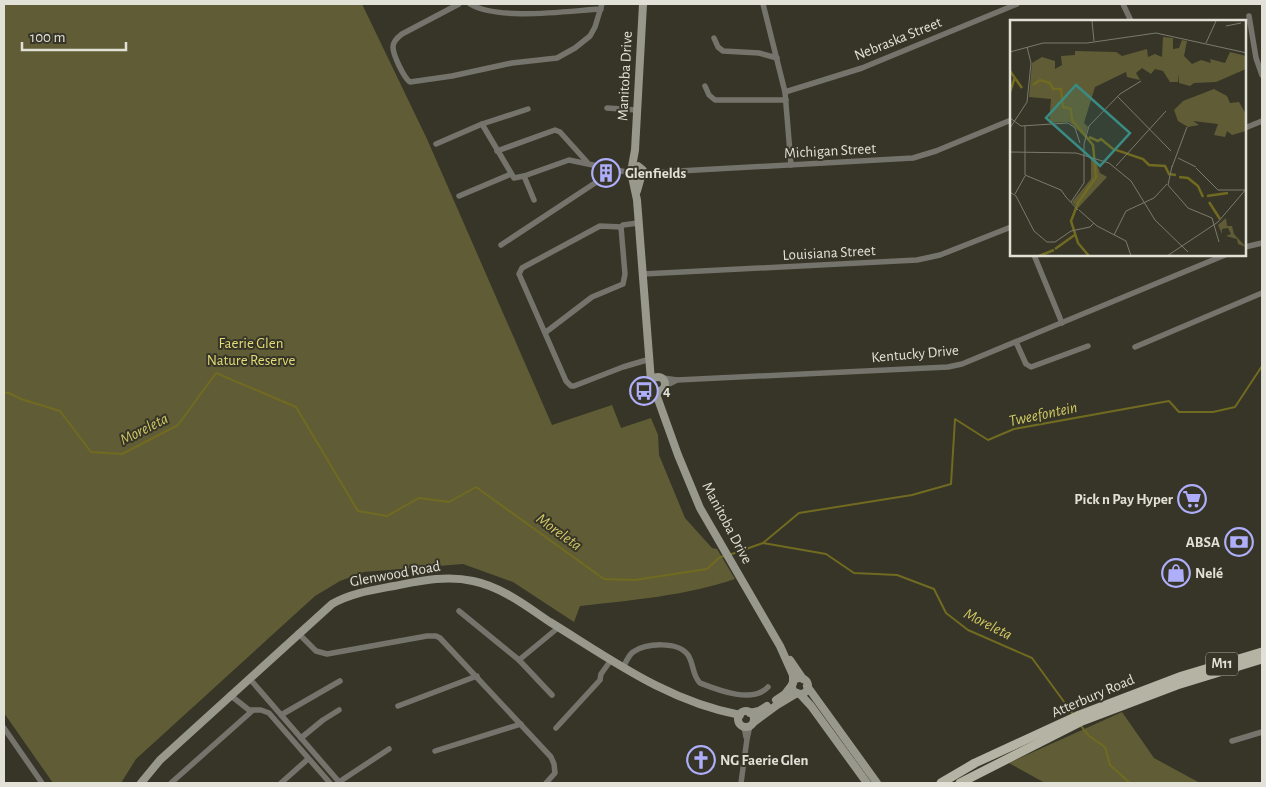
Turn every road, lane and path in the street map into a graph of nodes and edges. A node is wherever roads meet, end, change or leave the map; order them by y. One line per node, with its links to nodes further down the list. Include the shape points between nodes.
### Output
1 (459, 4): 7 (street, via 394,41 393,49 404,77 410,82 557,58 590,36)
2 (470, 4): 7 (street, via 489,11 520,13)
3 (644, 4): 18 (street, Manitoba Drive)
4 (763, 4): 11 (street)
5 (1018, 4): 14 (street, Nebraska Street, via 862,68)
6 (1123, 4): 9 (street)
7 (601, 7)
8 (1248, 16): 12 (street)
9 (1130, 20)
10 (714, 38): 11 (street, via 723,51)
11 (776, 58): 14 (street)
12 (1262, 75)
13 (706, 86): 15 (street, via 715,100)
14 (785, 92): 15 (street)
15 (786, 100): 26 (street)
16 (607, 108): 18 (street)
17 (528, 109): 21 (street)
18 (637, 110): 28 (street, Manitoba Drive)
19 (1010, 120): 26 (street, Michigan Street, via 913,158)
20 (1262, 121): 22 (street)
21 (482, 124): 23 (street); 24 (street)
22 (1246, 128)
23 (436, 144)
24 (498, 151): 25 (street, via 555,130); 29 (street)
25 (588, 163): 27 (street, Michigan Street); 30 (street, Michigan Street, via 569,160)
26 (791, 165): 28 (street, Michigan Street)
27 (602, 166): 28 (street, Michigan Street); 37 (street, via 598,181)
28 (637, 172): 33 (street)
29 (511, 174): 30 (street, via 517,178); 31 (street)
30 (524, 176): 32 (street)
31 (459, 196)
32 (534, 200)
33 (638, 223): 35 (street); 41 (street)
34 (1010, 226): 41 (street, Louisiana Street, via 940,255 917,260)
35 (621, 227): 44 (street, via 623,284 587,300); 44 (street, via 600,226 520,270 519,276)
36 (1262, 243): 38 (street)
37 (501, 244)
38 (1246, 247)
39 (1034, 256): 43 (street)
40 (1223, 256): 43 (street, Kentucky Drive)
41 (643, 274): 48 (street)
42 (1262, 293): 47 (street)
43 (1062, 323): 45 (street, Kentucky Drive)
44 (546, 332): 48 (street, via 571,386)
45 (1016, 342): 46 (street, via 1026,364 1031,367); 50 (street, Kentucky Drive, via 948,367)
46 (1088, 346)
47 (1135, 348)
48 (650, 359): 49 (street); 50 (street)
49 (652, 380): 50 (street, via 656,377); 51 (street, via 651,386)
50 (663, 383): 51 (street, via 660,391); 52 (street, Manitoba Drive)
51 (655, 391): 52 (street, Manitoba Drive)
52 (662, 407): 56 (street, Manitoba Drive, via 700,508)
53 (459, 611): 59 (street)
54 (559, 627): 55 (street, Glenwood Road, via 493,587 471,580 447,578 350,596 328,607); 59 (street); 60 (street, Glenwood Road)
55 (298, 633): 62 (street, via 316,651 327,654 436,636); 63 (street, Glenwood Road)
56 (780, 646): 65 (street, Manitoba Drive); 66 (street, Manitoba Drive, via 793,675)
57 (1262, 652): 74 (main road, Atterbury Road / M11, via 1182,676)
58 (1262, 659): 74 (main road, Atterbury Road / M11)
59 (519, 660): 70 (street)
60 (611, 660): 61 (street, Glenwood Road); 79 (street, via 600,674 600,680)
61 (623, 668): 67 (street, via 630,655 638,649 674,646 689,656 700,683 749,696); 76 (street, Glenwood Road, via 655,686)
62 (477, 676): 71 (street); 77 (street)
63 (249, 678): 69 (street, Glenwood Road); 75 (street)
64 (340, 681): 75 (street)
65 (805, 682): 66 (street, via 796,679); 68 (street, via 806,691); 96 (street, Manitoba Drive)
66 (792, 684): 68 (street); 76 (street, via 785,694 759,711 750,713 754,716)
67 (768, 688)
68 (798, 693): 76 (street); 95 (street, via 811,706)
69 (230, 695): 73 (street); 87 (street, Glenwood Road, via 160,760)
70 (552, 695)
71 (398, 706)
72 (339, 710): 82 (street)
73 (252, 711): 86 (street, via 269,713); 90 (street)
74 (1097, 711): 80 (main road, Atterbury Road / M11)
75 (281, 714): 82 (street)
76 (745, 722): 94 (street)
77 (521, 724): 85 (street); 93 (street, via 554,761 555,773)
78 (4, 728): 89 (street)
79 (556, 728)
80 (1055, 730): 97 (main road, Atterbury Road / M11, via 975,763); 98 (main road, Atterbury Road / M11)
81 (1262, 732): 83 (street)
82 (301, 738): 88 (street)
83 (1232, 741)
84 (389, 749): 88 (street)
85 (435, 751)
86 (308, 759): 91 (street); 92 (street)
87 (144, 781)
88 (339, 782)
89 (42, 783)
90 (172, 783)
91 (281, 783)
92 (330, 783)
93 (546, 783)
94 (741, 783)
95 (866, 783)
96 (877, 783)
97 (941, 783)
98 (960, 783)

